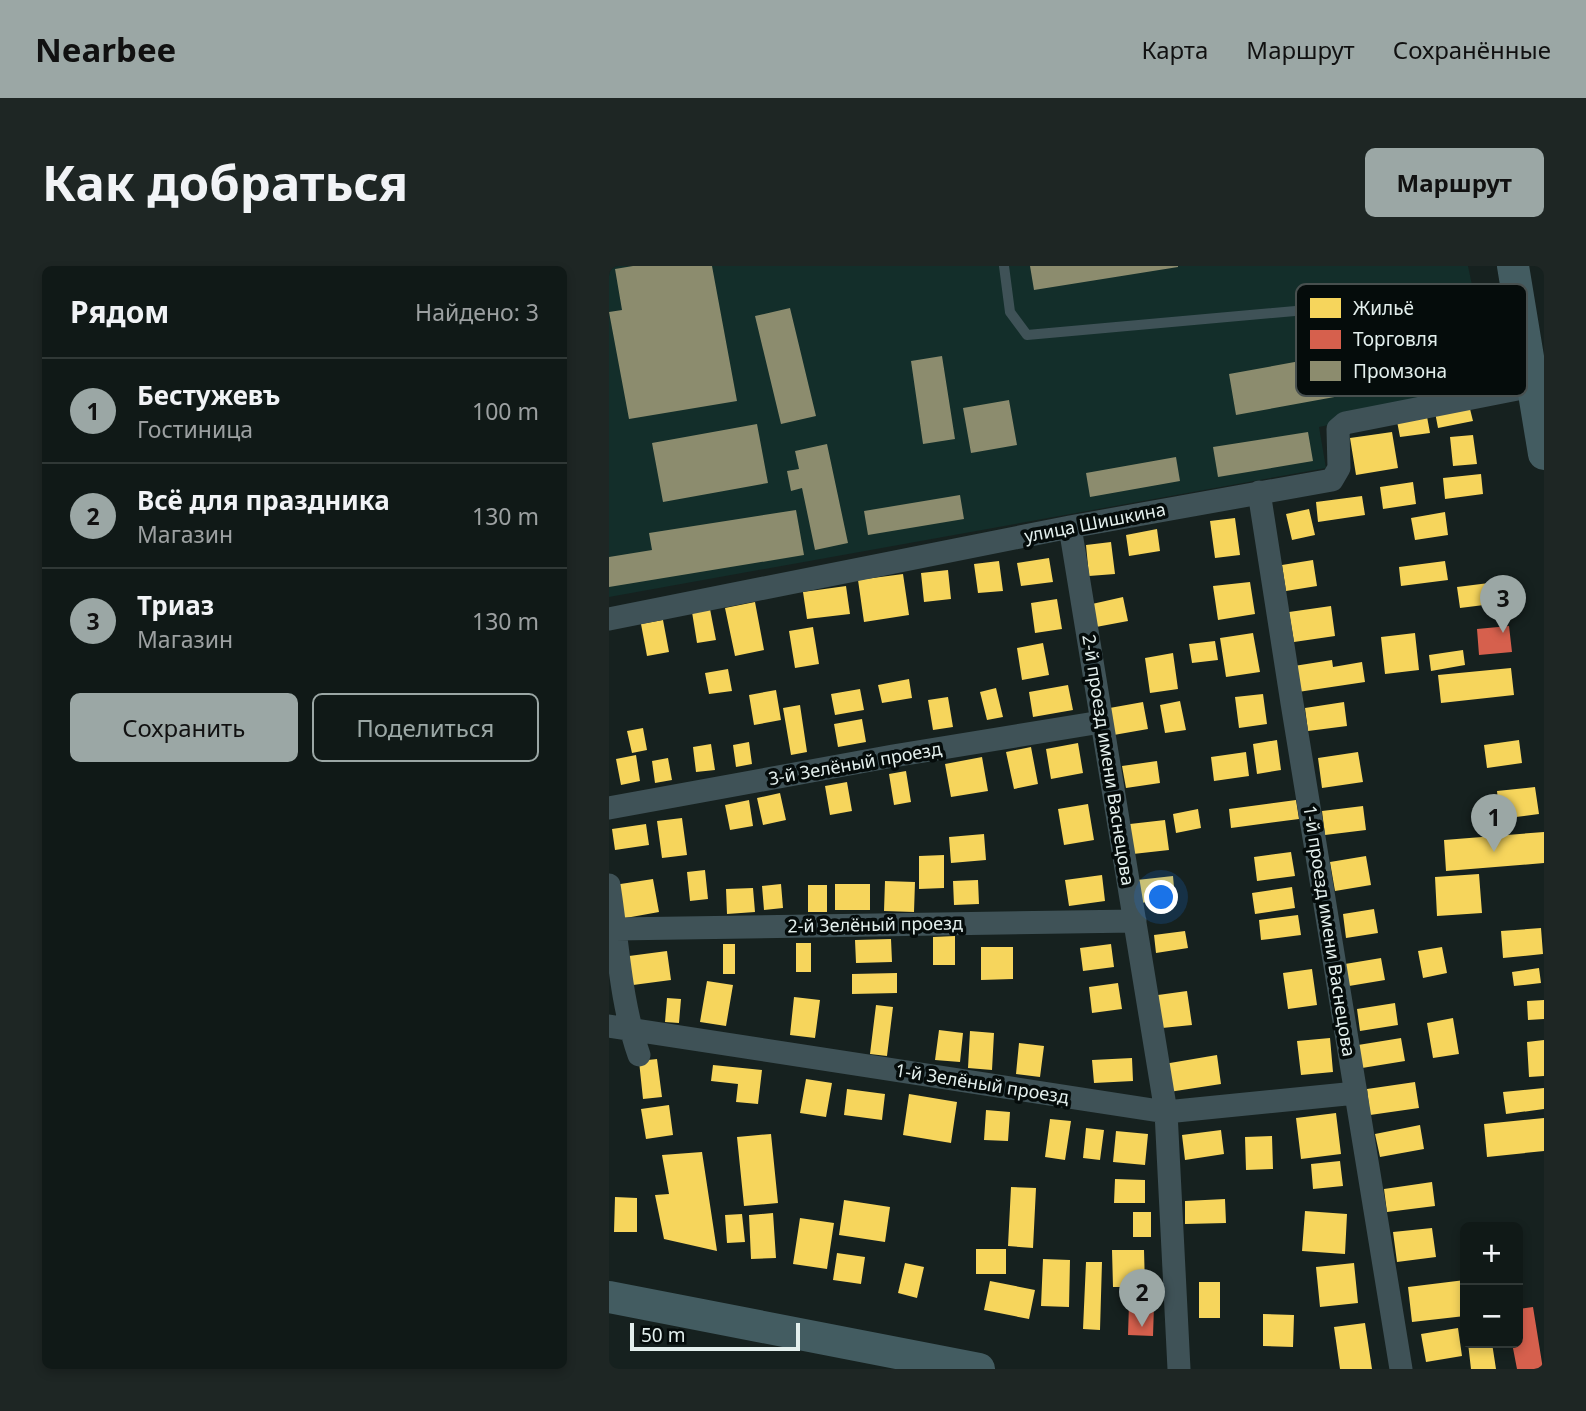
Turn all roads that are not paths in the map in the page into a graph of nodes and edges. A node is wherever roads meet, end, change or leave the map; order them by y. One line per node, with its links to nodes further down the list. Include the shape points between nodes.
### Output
1 (1004, 266): 4 (lane, via 1010,312 1027,335)
2 (1514, 277): 3 (lane)
3 (1483, 284)
4 (1296, 311)
5 (1527, 348): 6 (street)
6 (1534, 386): 7 (street, улица Шишкина); 9 (street)
7 (1527, 387)
8 (1483, 396): 10 (street, улица Шишкина, via 1345,423 1338,429 1339,468 1332,480)
9 (1544, 454)
10 (1259, 492): 11 (street, улица Шишкина); 20 (street, 1-й проезд имени Васнецова)
11 (1070, 527): 12 (street, улица Шишкина); 13 (street, 2-й проезд имени Васнецова)
12 (609, 619)
13 (1101, 722): 14 (street, 3-й Зелёный проезд); 16 (street, 2-й проезд имени Васнецова)
14 (609, 808)
15 (609, 886): 17 (street)
16 (1135, 921): 17 (street, 2-й Зелёный проезд); 21 (street, 2-й проезд имени Васнецова)
17 (616, 929): 18 (street)
18 (620, 1028): 19 (street); 21 (street, 1-й Зелёный проезд)
19 (639, 1055)
20 (1356, 1093): 21 (street, 1-й Зелёный проезд); 25 (street, 1-й проезд имени Васнецова)
21 (1166, 1112): 24 (street, 2-й проезд имени Васнецова)
22 (609, 1297): 23 (street)
23 (979, 1369)
24 (1179, 1369)
25 (1401, 1369)

